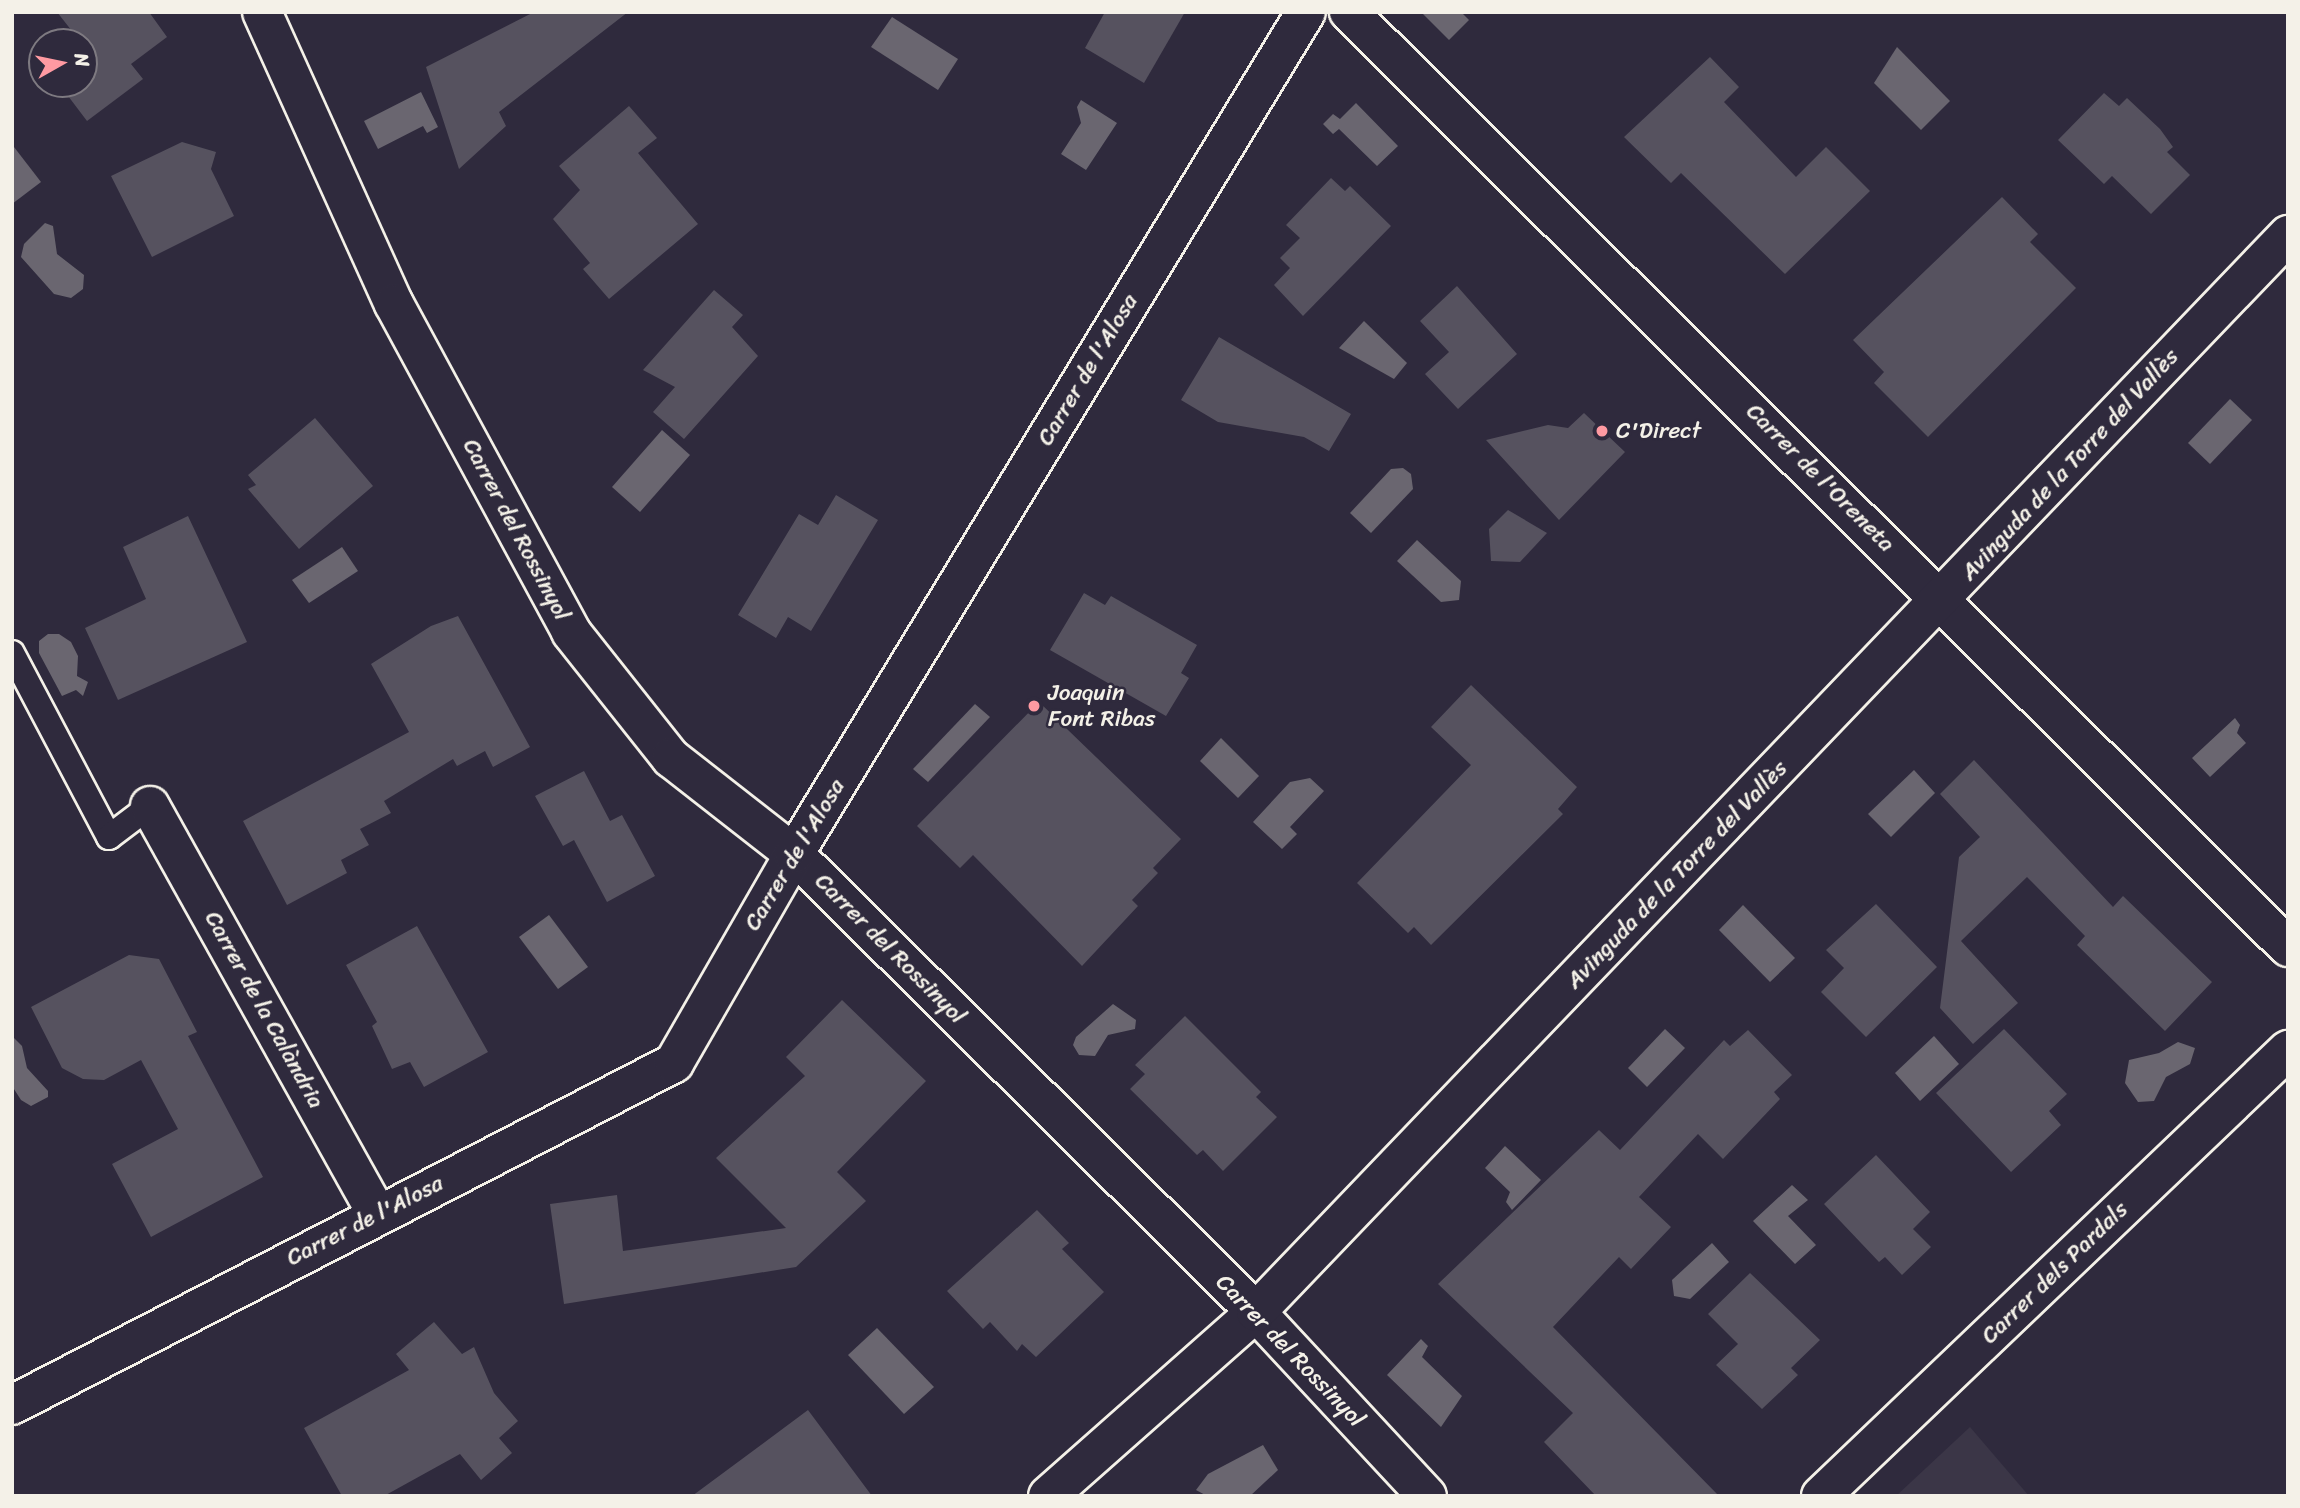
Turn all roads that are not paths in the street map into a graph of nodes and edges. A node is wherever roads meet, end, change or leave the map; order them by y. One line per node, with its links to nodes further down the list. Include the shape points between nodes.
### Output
1 (262, 12): 8 (street, Carrer del Rossinyol, via 394,303 571,632 671,758)
2 (1306, 12): 8 (street, Carrer de l'Alosa)
3 (1349, 12): 5 (street, Carrer de l'Oreneta)
4 (2288, 234): 5 (street, Avinguda de la Torre del Vallès)
5 (1943, 600): 9 (street, Carrer de l'Oreneta); 12 (street, Avinguda de la Torre del Vallès)
6 (12, 653): 7 (lane, via 109,837)
7 (150, 806): 11 (street, Carrer de la Calàndria)
8 (794, 854): 11 (street, Carrer de l'Alosa, via 674,1063); 12 (street, Carrer del Rossinyol)
9 (2288, 947)
10 (2288, 1050): 16 (street, Carrer dels Pardals)
11 (377, 1214): 13 (street, Carrer de l'Alosa)
12 (1256, 1312): 14 (street, Avinguda de la Torre del Vallès); 15 (street, Carrer del Rossinyol)
13 (12, 1405)
14 (1048, 1496)
15 (1427, 1496)
16 (1821, 1496)

